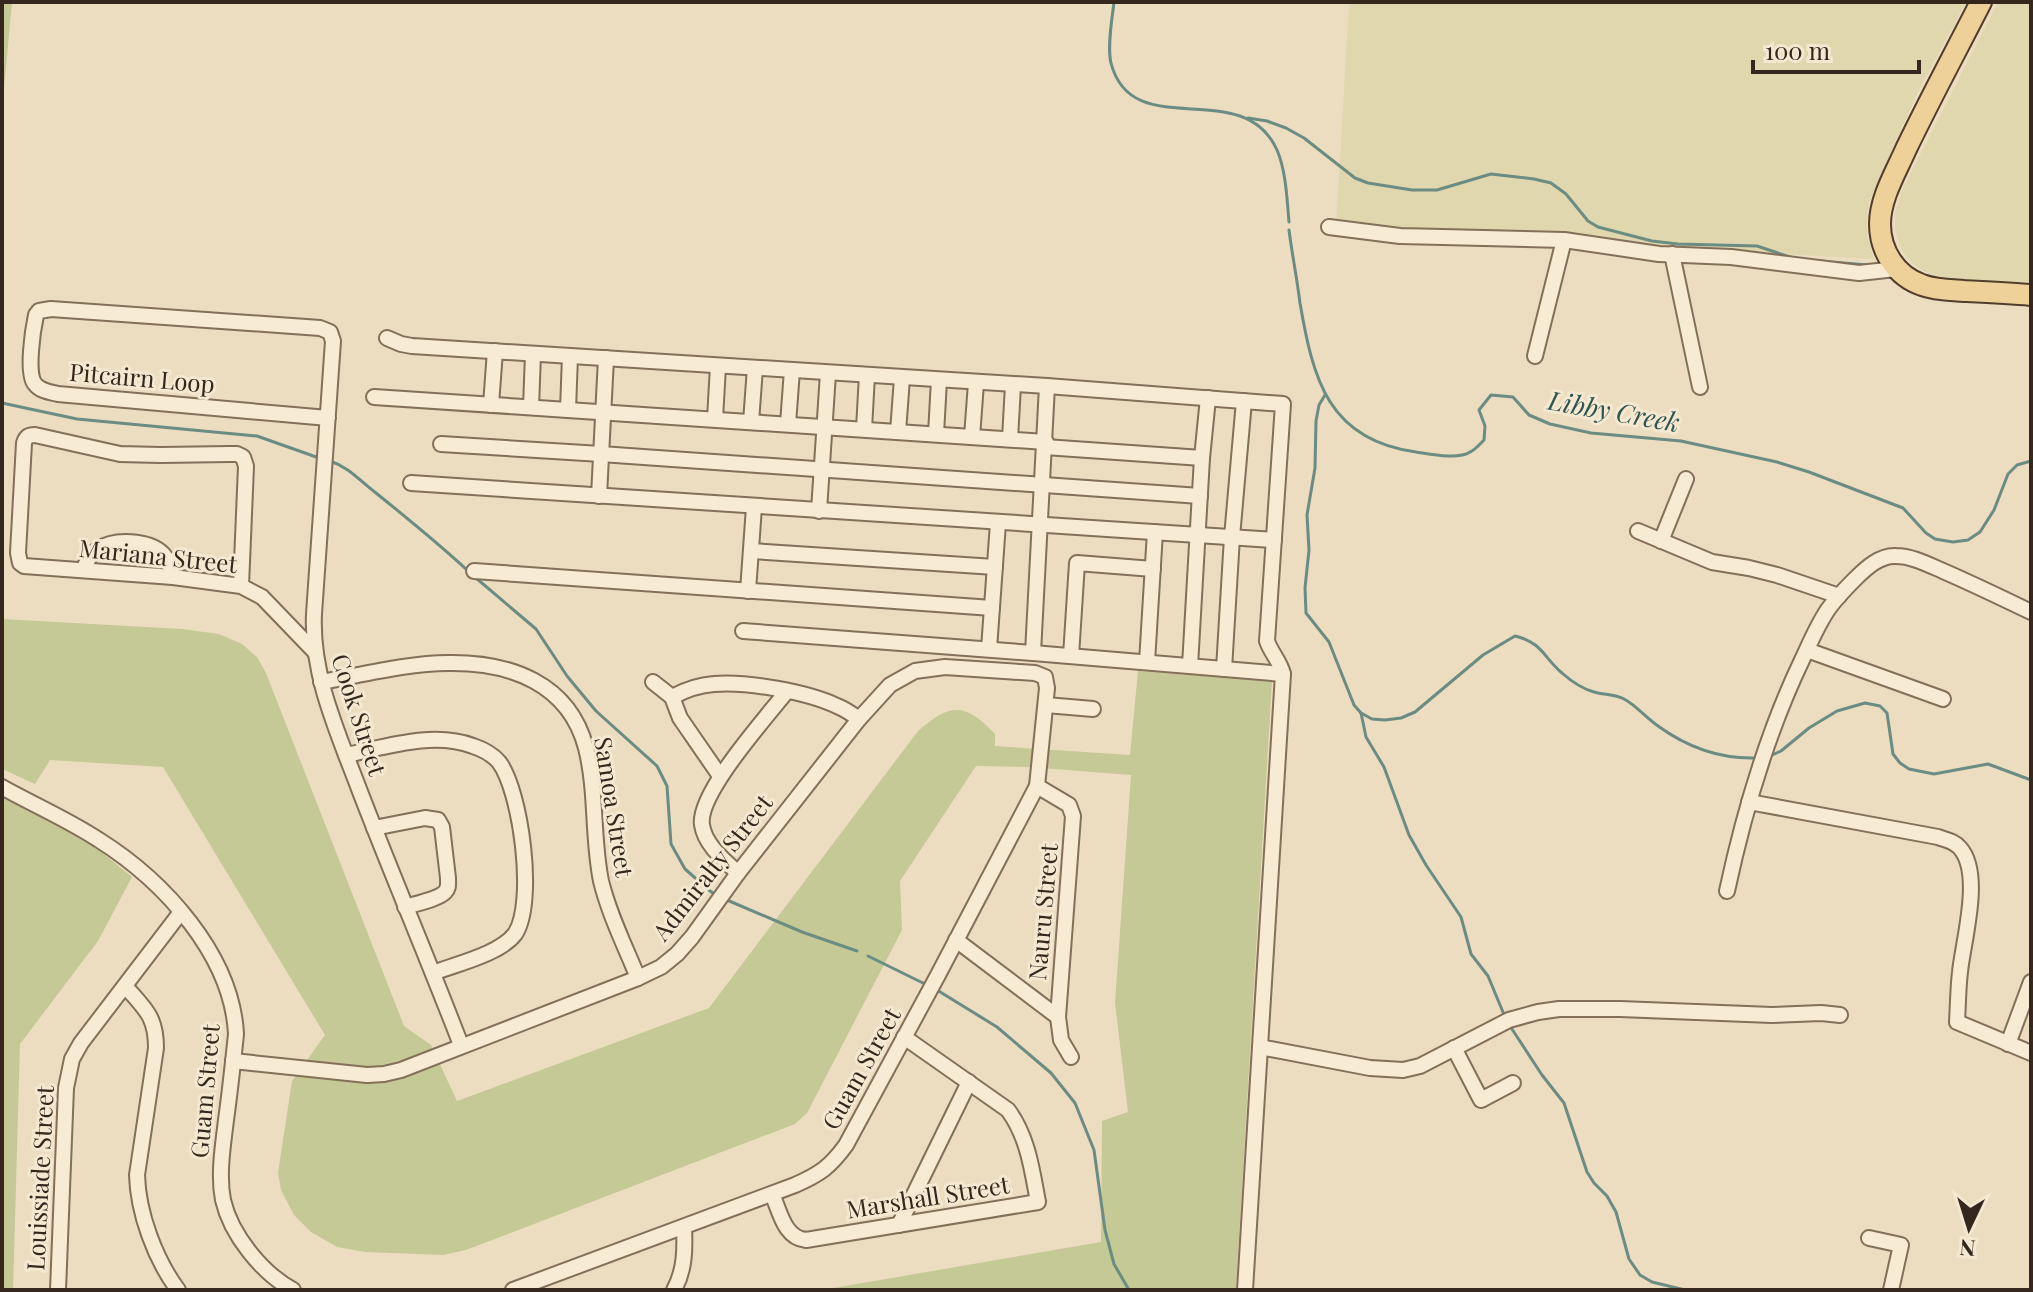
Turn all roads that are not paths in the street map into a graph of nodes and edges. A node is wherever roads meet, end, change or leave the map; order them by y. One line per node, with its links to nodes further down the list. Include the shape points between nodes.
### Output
1 (1981, 2): 5 (main road, via 1885,199 1881,237)
2 (1329, 227): 3 (street, via 1400,236)
3 (1564, 240): 4 (street); 12 (street)
4 (1672, 254): 5 (street, via 1859,273); 24 (street)
5 (1896, 269): 6 (main road, via 1938,289)
6 (2031, 295)
7 (330, 332): 32 (street, Cook Street); 32 (street, Pitcairn Loop, via 44,309 35,321 30,371 36,386 58,394)
8 (387, 338): 9 (street, via 401,344)
9 (495, 351): 10 (street); 28 (street)
10 (533, 354): 11 (street); 29 (street)
11 (570, 356): 13 (street); 30 (street)
12 (1535, 356)
13 (606, 358): 14 (street); 31 (street)
14 (718, 366): 15 (street); 33 (street)
15 (755, 368): 16 (street); 34 (street)
16 (792, 370): 17 (street); 35 (street)
17 (828, 373): 18 (street); 36 (street)
18 (867, 375): 19 (street); 37 (street)
19 (902, 378): 20 (street); 38 (street)
20 (939, 380): 21 (street); 39 (street)
21 (976, 383): 22 (street); 40 (street)
22 (1013, 385): 23 (street); 41 (street)
23 (1047, 386): 26 (street); 43 (street)
24 (1700, 387)
25 (374, 397): 28 (street)
26 (1208, 398): 27 (street); 45 (street)
27 (1244, 401): 59 (street); 60 (street, via 1283,404)
28 (491, 405): 29 (street)
29 (531, 407): 30 (street)
30 (568, 410): 31 (street)
31 (604, 412): 33 (street); 44 (street)
32 (328, 418): 76 (street, Cook Street)
33 (715, 419): 34 (street)
34 (751, 422): 35 (street)
35 (788, 424): 36 (street)
36 (824, 427): 37 (street); 46 (street)
37 (864, 429): 38 (street)
38 (898, 432): 39 (street)
39 (936, 434): 40 (street)
40 (972, 437): 41 (street)
41 (1010, 439): 43 (street)
42 (441, 444): 44 (street)
43 (1046, 444): 45 (street); 49 (street)
44 (601, 454): 46 (street); 50 (street)
45 (1202, 458): 51 (street)
46 (821, 469): 49 (street); 53 (street)
47 (1686, 479): 61 (street)
48 (411, 483): 50 (street)
49 (1043, 484): 51 (street); 55 (street)
50 (599, 496): 52 (street)
51 (1200, 496): 58 (street)
52 (754, 507): 53 (street); 62 (street)
53 (819, 511): 54 (street)
54 (998, 523): 55 (street); 63 (street)
55 (1041, 525): 57 (street); 77 (street)
56 (1638, 531): 61 (street)
57 (1155, 532): 58 (street); 64 (street)
58 (1197, 535): 59 (street); 80 (street)
59 (1232, 537): 60 (street); 81 (street)
60 (1274, 540): 82 (street, via 1267,641)
61 (1661, 541): 70 (street, via 1712,562)
62 (751, 551): 63 (street); 69 (street)
63 (995, 567): 71 (street)
64 (1153, 569): 78 (street, via 1077,563); 79 (street)
65 (83, 570): 67 (street, Mariana Street); 67 (street, via 97,549 134,543 163,554); 68 (street, Mariana Street, via 20,563 24,443 29,435 120,454 243,457)
66 (474, 571): 69 (street)
67 (173, 577): 68 (street, Mariana Street)
68 (241, 586): 76 (street, Mariana Street, via 262,597)
69 (748, 591): 71 (street)
70 (1839, 596): 72 (street, via 1866,569 1895,556 1931,566); 75 (street)
71 (992, 608): 74 (street)
72 (2031, 612)
73 (743, 631): 74 (street)
74 (989, 649): 77 (street)
75 (1807, 650): 88 (street); 96 (street)
76 (315, 652): 84 (street, Cook Street)
77 (1033, 653): 78 (street)
78 (1071, 656): 79 (street)
79 (1147, 662): 80 (street)
80 (1190, 666): 81 (street)
81 (1224, 669): 82 (street)
82 (1283, 674): 112 (street)
83 (1045, 677): 89 (street, Guam Street); 91 (street, Admiralty Street, via 945,667 915,671 890,685)
84 (321, 682): 92 (street, Cook Street); 104 (street, Samoa Street, via 425,664 470,664 530,677 563,702 586,750 606,900)
85 (653, 682): 87 (street)
86 (787, 691): 87 (street, via 714,684); 91 (street, via 839,706); 93 (street)
87 (672, 697): 93 (street, via 680,718)
88 (1943, 699)
89 (1046, 705): 90 (street); 94 (street, Guam Street)
90 (1093, 709)
91 (859, 719): 98 (street, Admiralty Street)
92 (346, 755): 97 (street, Cook Street); 103 (street, via 409,742 455,741 498,761 513,793 525,868 521,922 515,934 492,951)
93 (720, 776): 98 (street, via 701,812 702,827 709,843)
94 (1037, 786): 102 (street, Guam Street); 108 (street, Nauru Street, via 1069,805 1073,816)
95 (2, 787): 101 (street, Guam Street, via 99,839)
96 (1749, 802): 99 (street); 110 (street, via 1938,837 1962,849 1971,900 1957,1022)
97 (374, 828): 100 (street, Cook Street); 100 (street, via 432,818 442,827 446,892)
98 (738, 873): 104 (street, Admiralty Street, via 677,954)
99 (1727, 891)
100 (405, 907): 103 (street, Cook Street)
101 (181, 912): 106 (street, Louissiade Street); 116 (street, Guam Street, via 206,944 231,996)
102 (956, 940): 108 (street); 109 (street, Guam Street)
103 (433, 973): 111 (street, Cook Street)
104 (638, 978): 111 (street, Admiralty Street)
105 (2031, 982): 110 (street)
106 (125, 986): 124 (street, Louissiade Street, via 81,1043 68,1072); 125 (street, via 153,1021 156,1034 138,1195 163,1266)
107 (1840, 1015): 113 (street, via 1559,1009 1509,1020)
108 (1058, 1017): 115 (street, Nauru Street, via 1061,1040)
109 (904, 1037): 117 (street, Marshall Street); 119 (street, Guam Street, via 835,1160 822,1172)
110 (2008, 1044): 114 (street)
111 (461, 1045): 116 (street, Admiralty Street, via 384,1074)
112 (1260, 1047): 113 (street, via 1386,1070 1420,1066); 129 (street)
113 (1454, 1048): 118 (street, via 1481,1100)
114 (2031, 1053)
115 (1071, 1057)
116 (233, 1061): 126 (street, Guam Street, via 221,1178 224,1202 253,1256)
117 (969, 1082): 120 (street); 120 (street, Marshall Street, via 1018,1123 1038,1202)
118 (1513, 1083)
119 (772, 1194): 120 (street, Marshall Street, via 787,1229 798,1239); 121 (street, Guam Street)
120 (899, 1225)
121 (684, 1227): 123 (street, Guam Street); 128 (street, via 684,1263)
122 (1869, 1238): 130 (street, via 1901,1245)
123 (548, 1284): 127 (street, Guam Street)
124 (58, 1290)
125 (178, 1290)
126 (293, 1290)
127 (513, 1290)
128 (674, 1290)
129 (1245, 1290)
130 (1891, 1290)

